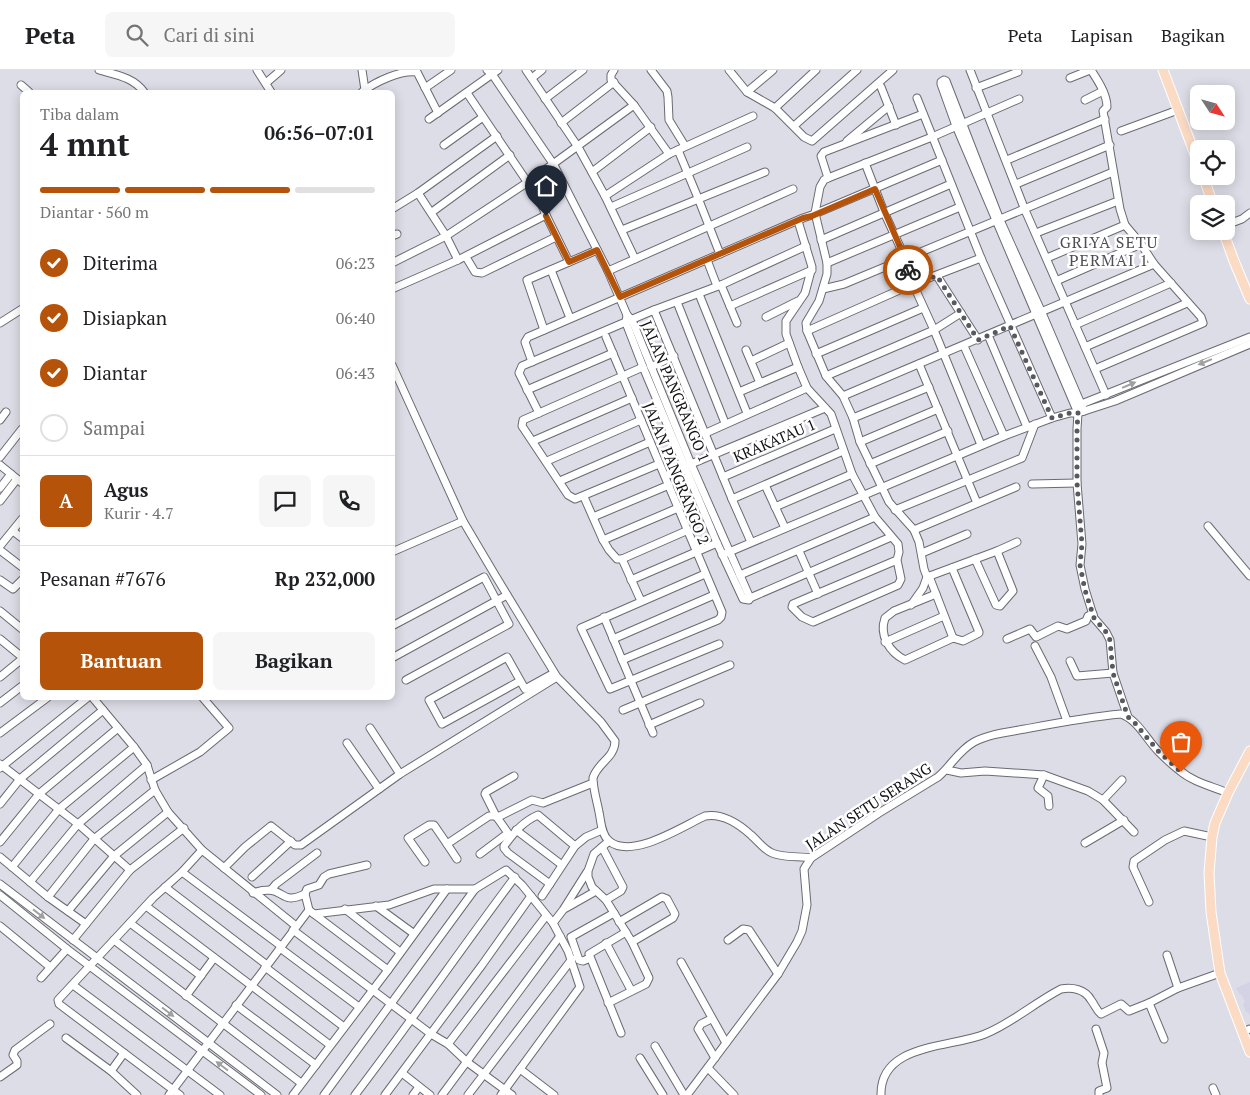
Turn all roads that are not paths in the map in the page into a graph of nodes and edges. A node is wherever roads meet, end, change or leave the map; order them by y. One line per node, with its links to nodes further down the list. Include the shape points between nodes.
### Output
1 (99, 70): 30 (street, via 130,79)
2 (257, 70): 24 (street)
3 (281, 70): 24 (street)
4 (362, 70): 32 (street)
5 (451, 70): 27 (street)
6 (526, 70): 21 (street)
7 (542, 70): 21 (street)
8 (583, 70): 38 (street)
9 (614, 70): 23 (street, via 611,75)
10 (651, 70): 64 (street, via 666,91 669,120)
11 (730, 70): 35 (street)
12 (773, 70): 35 (street)
13 (816, 70): 43 (street)
14 (893, 70): 55 (street, via 815,139 809,140)
15 (970, 70): 28 (street)
16 (1091, 70): 22 (street); 34 (street)
17 (1163, 70): 44 (main road)
18 (492, 71): 36 (street); 73 (street, JALAN PANGRANGO 1)
19 (854, 71): 55 (street)
20 (1018, 72): 28 (street)
21 (532, 78): 38 (street)
22 (1070, 78)
23 (614, 82): 41 (street); 52 (street)
24 (266, 83): 31 (street)
25 (21, 85): 29 (street)
26 (881, 87): 42 (street)
27 (425, 88): 33 (street, via 414,71 396,72); 45 (street)
28 (976, 88): 46 (street)
29 (26, 90)
30 (142, 90)
31 (271, 90)
32 (364, 90)
33 (366, 90)
34 (1103, 91): 40 (street); 51 (street, via 1108,104 1103,111)
35 (747, 92): 43 (street)
36 (467, 93): 45 (street); 49 (street)
37 (918, 98): 47 (street)
38 (545, 99): 52 (street)
39 (1020, 99): 46 (street)
40 (1085, 100)
41 (634, 105): 56 (street); 65 (street)
42 (889, 106): 53 (street); 62 (street)
43 (775, 108): 55 (street)
44 (1178, 110): 57 (street); 60 (main road)
45 (438, 113): 50 (street)
46 (986, 113): 54 (street); 71 (street)
47 (923, 114): 53 (street); 59 (street)
48 (753, 116): 64 (street)
49 (483, 118): 58 (street); 61 (street)
50 (429, 119)
51 (1105, 119): 63 (street); 71 (street)
52 (561, 123): 65 (street)
53 (896, 125): 62 (street)
54 (959, 125): 54 (street, via 941,84 944,80 946,80); 59 (street); 98 (street)
55 (794, 126)
56 (651, 127): 68 (street); 74 (street)
57 (1121, 131)
58 (497, 136): 69 (street); 84 (street)
59 (932, 137): 70 (street); 72 (street)
60 (1190, 141)
61 (444, 145)
62 (841, 145): 78 (street, via 821,156)
63 (1110, 145): 76 (street); 81 (street)
64 (685, 146): 67 (street)
65 (578, 147): 73 (street); 74 (street)
66 (747, 147): 77 (street)
67 (678, 150): 68 (street); 77 (street)
68 (669, 154): 85 (street)
69 (510, 156): 79 (street); 92 (street)
70 (942, 160): 80 (street); 83 (street)
71 (1007, 160): 81 (street)
72 (865, 163): 78 (street); 83 (street)
73 (554, 165): 79 (street); 112 (street, JALAN PANGRANGO 1)
74 (592, 172): 85 (street)
75 (765, 172): 86 (street)
76 (1113, 172): 87 (street); 91 (street)
77 (687, 173): 86 (street); 89 (street)
78 (828, 178): 95 (street, via 820,186)
79 (530, 182): 96 (street); 106 (street)
80 (951, 184): 90 (street); 93 (street)
81 (1016, 184): 91 (street)
82 (792, 189): 101 (street)
83 (875, 189): 93 (street); 95 (street)
84 (418, 193): 88 (street); 92 (street)
85 (605, 196): 89 (street)
86 (698, 198): 101 (street); 102 (street)
87 (1118, 201): 100 (street); 104 (street)
88 (395, 207)
89 (611, 207): 102 (street)
90 (960, 207): 103 (street); 105 (street)
91 (1025, 210): 98 (street); 104 (street)
92 (432, 212): 106 (street)
93 (884, 212): 105 (street); 108 (street)
94 (1250, 213): 99 (street)
95 (814, 214): 97 (street); 108 (street)
96 (546, 216): 107 (street); 116 (street)
97 (800, 219): 111 (street); 113 (street)
98 (998, 221): 103 (street); 146 (street)
99 (1235, 221)
100 (1125, 225): 110 (street); 115 (street)
101 (709, 226): 113 (street); 117 (street)
102 (622, 230): 117 (street)
103 (971, 232): 114 (street); 119 (street)
104 (1036, 233): 115 (street)
105 (895, 235): 119 (street); 122 (street)
106 (446, 236): 116 (street); 120 (street)
107 (556, 236): 116 (street, via 482,273 475,272); 121 (street)
108 (821, 240): 122 (street)
109 (1226, 240): 136 (main road)
110 (1141, 244): 123 (street); 128 (street)
111 (806, 246): 125 (street); 131 (street)
112 (597, 250): 121 (street); 126 (street, JALAN PANGRANGO 1)
113 (720, 254): 118 (street)
114 (981, 258): 127 (street); 153 (street)
115 (1046, 258): 128 (street)
116 (462, 259): 132 (street)
117 (635, 259): 126 (street)
118 (707, 260): 131 (street); 135 (street)
119 (904, 260): 130 (street); 133 (street)
120 (395, 262)
121 (569, 262): 124 (street)
122 (828, 263): 133 (street)
123 (1154, 264): 129 (street); 140 (street)
124 (551, 270): 148 (street); 154 (street, via 526,281)
125 (812, 270): 137 (street); 141 (street)
126 (608, 271): 135 (street, JALAN PANGRANGO 1)
127 (937, 276): 130 (street); 145 (street)
128 (1056, 280): 140 (street)
129 (1171, 283): 139 (street); 152 (street)
130 (913, 284): 142 (street); 155 (street)
131 (719, 285): 134 (street); 141 (street)
132 (395, 288)
133 (823, 289): 155 (street, via 820,301 806,323)
134 (699, 294): 138 (street); 183 (street)
135 (620, 297): 148 (street); 149 (street, JALAN PANGRANGO 1)
136 (1250, 298)
137 (801, 300): 147 (street); 161 (street, via 786,321)
138 (677, 302): 144 (street); 197 (street)
139 (1187, 302): 164 (street); 175 (street, via 1202,319 1201,325)
140 (1065, 303): 146 (street); 152 (street)
141 (730, 306): 150 (street)
142 (923, 308): 156 (street); 167 (street)
143 (20, 310): 151 (street)
144 (654, 310): 149 (street); 169 (street)
145 (961, 313): 156 (street); 160 (street)
146 (1040, 314): 153 (street); 189 (street)
147 (766, 317)
148 (570, 318): 154 (street)
149 (628, 319): 171 (street); 173 (street, JALAN PANGRANGO 1)
150 (737, 322)
151 (0, 323)
152 (1075, 325): 164 (street)
153 (1010, 326): 157 (street); 194 (street)
154 (544, 330): 171 (street, via 525,342)
155 (807, 330): 167 (street)
156 (934, 330): 168 (street); 178 (street)
157 (988, 335): 160 (street); 198 (street)
158 (606, 337): 166 (street, JALAN PANGRANGO 2)
159 (1250, 337): 184 (street, one-way to 159)
160 (978, 340): 163 (street)
161 (789, 344): 170 (street); 174 (street)
162 (1250, 344): 189 (street, one-way to 189, via 1115,401)
163 (964, 346): 168 (street); 203 (street)
164 (1085, 347): 175 (street)
165 (746, 350): 170 (street)
166 (613, 353): 177 (street, JALAN PANGRANGO 2); 182 (street)
167 (816, 354): 178 (street)
168 (943, 355): 172 (street); 207 (street)
169 (674, 356): 173 (street); 202 (street)
170 (751, 360): 179 (street)
171 (532, 362): 182 (street, via 522,366 519,373)
172 (919, 364): 180 (street); 185 (street)
173 (647, 367): 177 (street); 216 (street, JALAN PANGRANGO 1)
174 (798, 367): 179 (street); 181 (street)
175 (1095, 369): 184 (street)
176 (395, 372): 240 (street)
177 (622, 375): 186 (street, JALAN PANGRANGO 2); 191 (street)
178 (826, 376): 185 (street)
179 (760, 382): 183 (street)
180 (929, 387): 188 (street); 193 (street)
181 (807, 388): 187 (street); 192 (street)
182 (528, 390): 191 (street)
183 (739, 392): 192 (street)
184 (1106, 395): 189 (street)
185 (843, 396): 193 (street)
186 (632, 398): 196 (street, JALAN PANGRANGO 2); 204 (street)
187 (825, 408): 199 (street, via 831,414); 209 (street)
188 (938, 409): 200 (street); 206 (street)
189 (1080, 409): 194 (street); 223 (street)
190 (6, 412): 195 (street)
191 (539, 413): 204 (street, via 522,423)
192 (747, 414): 197 (street)
193 (853, 418): 206 (street)
194 (1052, 418): 198 (street)
195 (0, 420)
196 (641, 420): 205 (street, JALAN PANGRANGO 2); 212 (street)
197 (725, 423): 202 (street)
198 (1031, 426): 203 (street); 221 (street, via 1022,458)
199 (835, 429): 208 (street); 219 (street, KRAKATAU 1)
200 (948, 431): 210 (street); 214 (street)
201 (20, 432): 211 (street)
202 (706, 433): 209 (street)
203 (1004, 436): 207 (street)
204 (533, 441): 212 (street)
205 (650, 442): 213 (street, JALAN PANGRANGO 2); 222 (street)
206 (860, 442): 214 (street)
207 (981, 446): 210 (street)
208 (843, 451): 217 (street); 224 (street)
209 (713, 454): 216 (street); 219 (street)
210 (958, 455): 221 (street); 229 (street)
211 (0, 457)
212 (547, 461): 222 (street)
213 (659, 464): 218 (street, JALAN PANGRANGO 2); 231 (street)
214 (870, 464): 229 (street)
215 (0, 465): 220 (street)
216 (689, 466): 218 (street); 253 (street, JALAN PANGRANGO 1); 260 (street, JALAN PANGRANGO 1)
217 (852, 474): 230 (street); 235 (street)
218 (665, 476): 226 (street, JALAN PANGRANGO 2)
219 (723, 478): 232 (street)
220 (17, 479): 228 (street); 233 (street)
221 (968, 480): 234 (street); 237 (street)
222 (560, 482): 231 (street, via 568,495 575,499)
223 (1077, 483): 225 (street); 284 (street, via 1082,544 1080,565)
224 (765, 484): 232 (street); 235 (street)
225 (1032, 484)
226 (669, 485): 236 (street, JALAN PANGRANGO 2); 238 (street)
227 (1016, 487): 234 (street)
228 (0, 488)
229 (880, 488): 230 (street); 237 (street)
230 (865, 494): 239 (street); 243 (street)
231 (584, 497): 238 (street)
232 (732, 499): 251 (street)
233 (0, 500)
234 (977, 503): 244 (street)
235 (775, 506): 243 (street)
236 (678, 508): 246 (street, JALAN PANGRANGO 2); 250 (street)
237 (896, 510): 244 (street)
238 (593, 517): 250 (street)
239 (875, 517): 249 (street); 257 (street)
240 (463, 521): 256 (street); 277 (street)
241 (20, 522): 245 (street)
242 (1208, 526): 270 (street)
243 (785, 528): 251 (street)
244 (914, 530): 261 (street)
245 (13, 531): 248 (street); 254 (street)
246 (686, 531): 259 (street, JALAN PANGRANGO 2); 262 (street)
247 (966, 534): 261 (street)
248 (20, 536)
249 (891, 537): 264 (street, via 899,548); 267 (street)
250 (603, 540): 262 (street, via 616,559)
251 (751, 542): 260 (street)
252 (1017, 542): 258 (street)
253 (717, 543): 259 (street); 260 (street, JALAN PANGRANGO 1)
254 (0, 546)
255 (0, 550): 265 (street)
256 (395, 551)
257 (799, 551): 267 (street); 269 (street)
258 (997, 551): 263 (street); 263 (street, via 1012,591 1000,606 996,605)
259 (696, 553): 268 (street, JALAN PANGRANGO 2); 273 (street)
260 (725, 553): 269 (street); 279 (street, via 742,597)
261 (922, 553): 271 (street)
262 (622, 559): 273 (street)
263 (975, 559): 266 (street)
264 (897, 560): 275 (street); 275 (street, via 900,584 813,622 795,611 792,605)
265 (20, 565)
266 (952, 568): 271 (street); 289 (street, via 979,632 963,641)
267 (808, 572): 275 (street); 279 (street)
268 (705, 574): 278 (street, JALAN PANGRANGO 2); 281 (street)
269 (740, 575): 279 (street)
270 (1250, 576)
271 (928, 577): 276 (street); 282 (street)
272 (0, 580): 274 (street, via 13,589)
273 (631, 580): 281 (street)
274 (20, 582)
275 (818, 594)
276 (936, 594): 282 (street); 285 (street)
277 (507, 595): 280 (street); 304 (street)
278 (714, 595): 291 (street); 299 (street, JALAN PANGRANGO 2, via 722,612 720,619)
279 (750, 598)
280 (497, 601): 287 (street, via 484,577); 297 (street); 305 (street, via 509,624)
281 (641, 602): 286 (street)
282 (911, 605): 293 (street, via 885,618)
283 (0, 610): 288 (street)
284 (1093, 614): 292 (street, via 1086,621 1067,629 1058,626 1036,637 1030,629); 303 (street, via 1110,640)
285 (944, 616): 289 (street); 293 (street)
286 (604, 617): 291 (street); 307 (street, via 583,626 582,631 608,688 611,690)
287 (395, 624)
288 (20, 627)
289 (953, 638): 293 (street, via 905,660)
290 (0, 639): 296 (street)
291 (613, 639): 299 (street)
292 (1007, 640)
293 (885, 642)
294 (719, 644): 307 (street)
295 (1035, 646): 319 (street, via 1051,677)
296 (20, 656)
297 (395, 656)
298 (20, 659): 302 (street)
299 (622, 660): 307 (street)
300 (1070, 661): 303 (street, via 1076,676)
301 (730, 665): 314 (street)
302 (1, 673)
303 (1113, 673): 318 (street)
304 (556, 675): 306 (street, via 525,689); 331 (street); 337 (street, via 601,722 615,742 612,753 594,772)
305 (406, 680)
306 (520, 681): 306 (street, via 508,657 429,700 442,724)
307 (631, 681): 314 (street)
308 (20, 688): 313 (street)
309 (44, 700): 323 (street)
310 (84, 700): 329 (street)
311 (95, 700): 316 (street)
312 (204, 700): 335 (street, via 229,728 200,752)
313 (0, 703)
314 (640, 703): 317 (street); 320 (street)
315 (700, 703): 320 (street)
316 (103, 710): 321 (street); 334 (street)
317 (623, 710)
318 (1128, 717): 319 (street, JALAN SETU SERANG, via 1120,714); 340 (street, via 1188,777)
319 (1067, 721): 330 (street, JALAN SETU SERANG, via 992,735 975,742 956,756)
320 (649, 725): 324 (street)
321 (118, 728): 326 (street); 341 (street)
322 (370, 728): 331 (street)
323 (0, 733)
324 (653, 733)
325 (347, 743): 338 (street)
326 (134, 747): 328 (street); 345 (street)
327 (1250, 751): 340 (main road)
328 (147, 765): 335 (street); 349 (street)
329 (1, 766): 334 (street)
330 (947, 770): 332 (street); 368 (street, JALAN SETU SERANG)
331 (400, 774): 338 (street)
332 (1044, 775): 342 (street); 344 (street, via 1038,788 1048,796)
333 (514, 776): 347 (street, via 485,794)
334 (20, 779): 341 (street); 343 (street)
335 (151, 780): 339 (street)
336 (1122, 780): 342 (street)
337 (593, 783): 347 (street, via 543,804 532,800); 352 (street)
338 (379, 789): 356 (street, via 301,846)
339 (155, 790): 346 (street); 355 (street)
340 (1228, 792): 354 (main road)
341 (39, 794): 345 (street); 358 (street)
342 (1103, 800): 348 (street)
343 (0, 804)
344 (1049, 806)
345 (59, 809): 349 (street); 373 (street)
346 (168, 812): 350 (street); 366 (street)
347 (496, 816): 360 (street, via 490,816); 365 (street, via 508,834)
348 (1124, 820): 353 (street); 359 (street)
349 (78, 824): 355 (street); 380 (street)
350 (184, 828): 363 (street); 375 (street)
351 (516, 830): 361 (street, via 539,815); 372 (street); 382 (street, via 504,846 505,850)
352 (602, 830): 357 (street); 361 (street)
353 (1134, 832)
354 (1212, 837): 395 (street, via 1184,831 1134,861 1133,867); 429 (main road, via 1209,893)
355 (94, 839): 366 (street); 393 (street)
356 (291, 841): 374 (street, via 274,827 269,827); 378 (street)
357 (609, 841): 362 (street); 368 (street, via 622,846 639,846 712,815 728,819 772,853)
358 (0, 842)
359 (1086, 843)
360 (447, 844): 369 (street); 370 (street, via 433,824 408,838)
361 (575, 846): 372 (street)
362 (602, 847): 376 (street, via 594,854); 394 (street, via 623,887)
363 (202, 850): 374 (street); 377 (street)
364 (317, 853): 386 (street)
365 (480, 854)
366 (114, 856): 375 (street); 400 (street)
367 (0, 857): 373 (street)
368 (811, 858): 430 (street, JALAN SETU SERANG, via 804,869 807,905 802,931)
369 (457, 859)
370 (425, 862)
371 (367, 865): 389 (street, via 329,874 320,885 307,889)
372 (562, 865): 382 (street)
373 (12, 867): 380 (street)
374 (224, 868): 388 (street)
375 (130, 870): 407 (street)
376 (588, 871): 387 (street, via 590,884); 399 (street)
377 (182, 872): 383 (street); 418 (street)
378 (252, 877)
379 (515, 877): 385 (street, via 505,870); 391 (street); 445 (street)
380 (30, 882): 393 (street)
381 (0, 884): 417 (street, one-way to 417)
382 (550, 884): 392 (street)
383 (164, 888): 396 (street); 426 (street)
384 (446, 889): 385 (street); 397 (street, via 427,890 402,901); 411 (street)
385 (475, 889): 442 (street)
386 (270, 890): 388 (street); 389 (street, via 292,898)
387 (596, 891): 394 (street); 399 (street)
388 (253, 893): 409 (street)
389 (304, 894): 401 (street)
390 (0, 895): 417 (street)
391 (531, 896): 403 (street); 451 (street)
392 (542, 896)
393 (48, 897): 400 (street)
394 (606, 900): 402 (street)
395 (1149, 902)
396 (146, 906): 405 (street); 421 (street)
397 (376, 906): 398 (street); 411 (street)
398 (345, 910): 401 (street); 419 (street)
399 (563, 910): 406 (street)
400 (68, 911): 407 (street)
401 (312, 912): 409 (street); 428 (street)
402 (614, 913): 404 (street); 422 (street, via 571,937 579,960)
403 (546, 916): 406 (street); 457 (street)
404 (620, 922): 410 (street); 415 (street, via 662,897 667,899 674,916)
405 (130, 923): 413 (street); 431 (street)
406 (552, 923): 412 (street)
407 (86, 924): 417 (street)
408 (0, 926): 427 (street)
409 (294, 928): 418 (street); 436 (street)
410 (626, 932): 415 (street); 416 (street)
411 (413, 933): 419 (street)
412 (560, 936): 423 (street); 465 (street)
413 (114, 940): 424 (street); 438 (street)
414 (728, 940): 430 (street, via 743,928 749,930)
415 (632, 942): 437 (street, via 649,978 646,984)
416 (606, 943): 422 (street, via 590,953); 437 (street)
417 (71, 946): 424 (street); 427 (street)
418 (280, 947): 426 (street); 443 (street)
419 (400, 952): 428 (street)
420 (1166, 955): 435 (street)
421 (214, 958): 431 (street); 434 (street)
422 (590, 958): 439 (street)
423 (572, 959): 468 (street, via 579,990); 472 (street)
424 (94, 962): 433 (street); 455 (street, one-way to 455); 460 (street)
425 (681, 962): 444 (street)
426 (266, 966): 434 (street); 448 (street)
427 (50, 967): 432 (street)
428 (388, 970): 436 (street)
429 (1220, 973): 435 (street); 450 (main road)
430 (778, 974): 456 (street, JALAN SETU SERANG)
431 (201, 976): 438 (street)
432 (41, 978)
433 (73, 985): 462 (street, via 58,1000 59,1004); 470 (street)
434 (251, 986): 441 (street); 458 (street)
435 (1178, 988): 440 (street)
436 (372, 990): 442 (street); 443 (street)
437 (631, 990): 439 (street)
438 (186, 996): 446 (street)
439 (608, 1003): 452 (street)
440 (1149, 1003): 454 (street); 496 (street, via 1128,1011 1120,1004 1101,1014 1084,992 1064,988 996,1029 924,1048 906,1057 887,1071)
441 (236, 1005): 446 (street); 466 (street)
442 (392, 1005): 445 (street); 484 (street)
443 (359, 1007): 448 (street)
444 (711, 1019): 456 (street); 464 (street, via 698,1029)
445 (412, 1020): 451 (street); 485 (street)
446 (223, 1023): 455 (street); 474 (street)
447 (50, 1024): 473 (street, via 15,1050 16,1065)
448 (344, 1027): 458 (street)
449 (1096, 1030): 497 (street, via 1104,1053 1102,1063 1107,1088 1099,1091)
450 (1246, 1030): 461 (main road)
451 (431, 1034): 457 (street); 471 (street)
452 (621, 1034)
453 (66, 1038): 469 (street)
454 (1164, 1039)
455 (208, 1042): 460 (street); 482 (street)
456 (726, 1043): 464 (street, JALAN SETU SERANG)
457 (448, 1044): 465 (street)
458 (330, 1046): 466 (street)
459 (655, 1046): 494 (street)
460 (202, 1050): 470 (street); 481 (street, one-way to 460)
461 (1250, 1052)
462 (124, 1053): 469 (street); 476 (street)
463 (640, 1058): 493 (street)
464 (715, 1058): 467 (street, JALAN SETU SERANG)
465 (468, 1062): 472 (street); 489 (street)
466 (316, 1064): 474 (street)
467 (708, 1068): 494 (street, JALAN SETU SERANG); 495 (street)
468 (520, 1069): 477 (street); 492 (street)
469 (111, 1071): 478 (street)
470 (187, 1071): 476 (street); 480 (street)
471 (402, 1073): 475 (street); 486 (street)
472 (484, 1074): 477 (street); 490 (street)
473 (0, 1077)
474 (301, 1083): 483 (street)
475 (420, 1087): 487 (street); 488 (street)
476 (171, 1092): 479 (street)
477 (503, 1092): 491 (street)
478 (137, 1095)
479 (180, 1095)
480 (220, 1095)
481 (261, 1095)
482 (277, 1095)
483 (292, 1095)
484 (324, 1095)
485 (356, 1095)
486 (385, 1095)
487 (413, 1095)
488 (430, 1095)
489 (442, 1095)
490 (468, 1095)
491 (512, 1095)
492 (554, 1095)
493 (662, 1095)
494 (686, 1095)
495 (734, 1095)
496 (881, 1095)
497 (1099, 1095)

